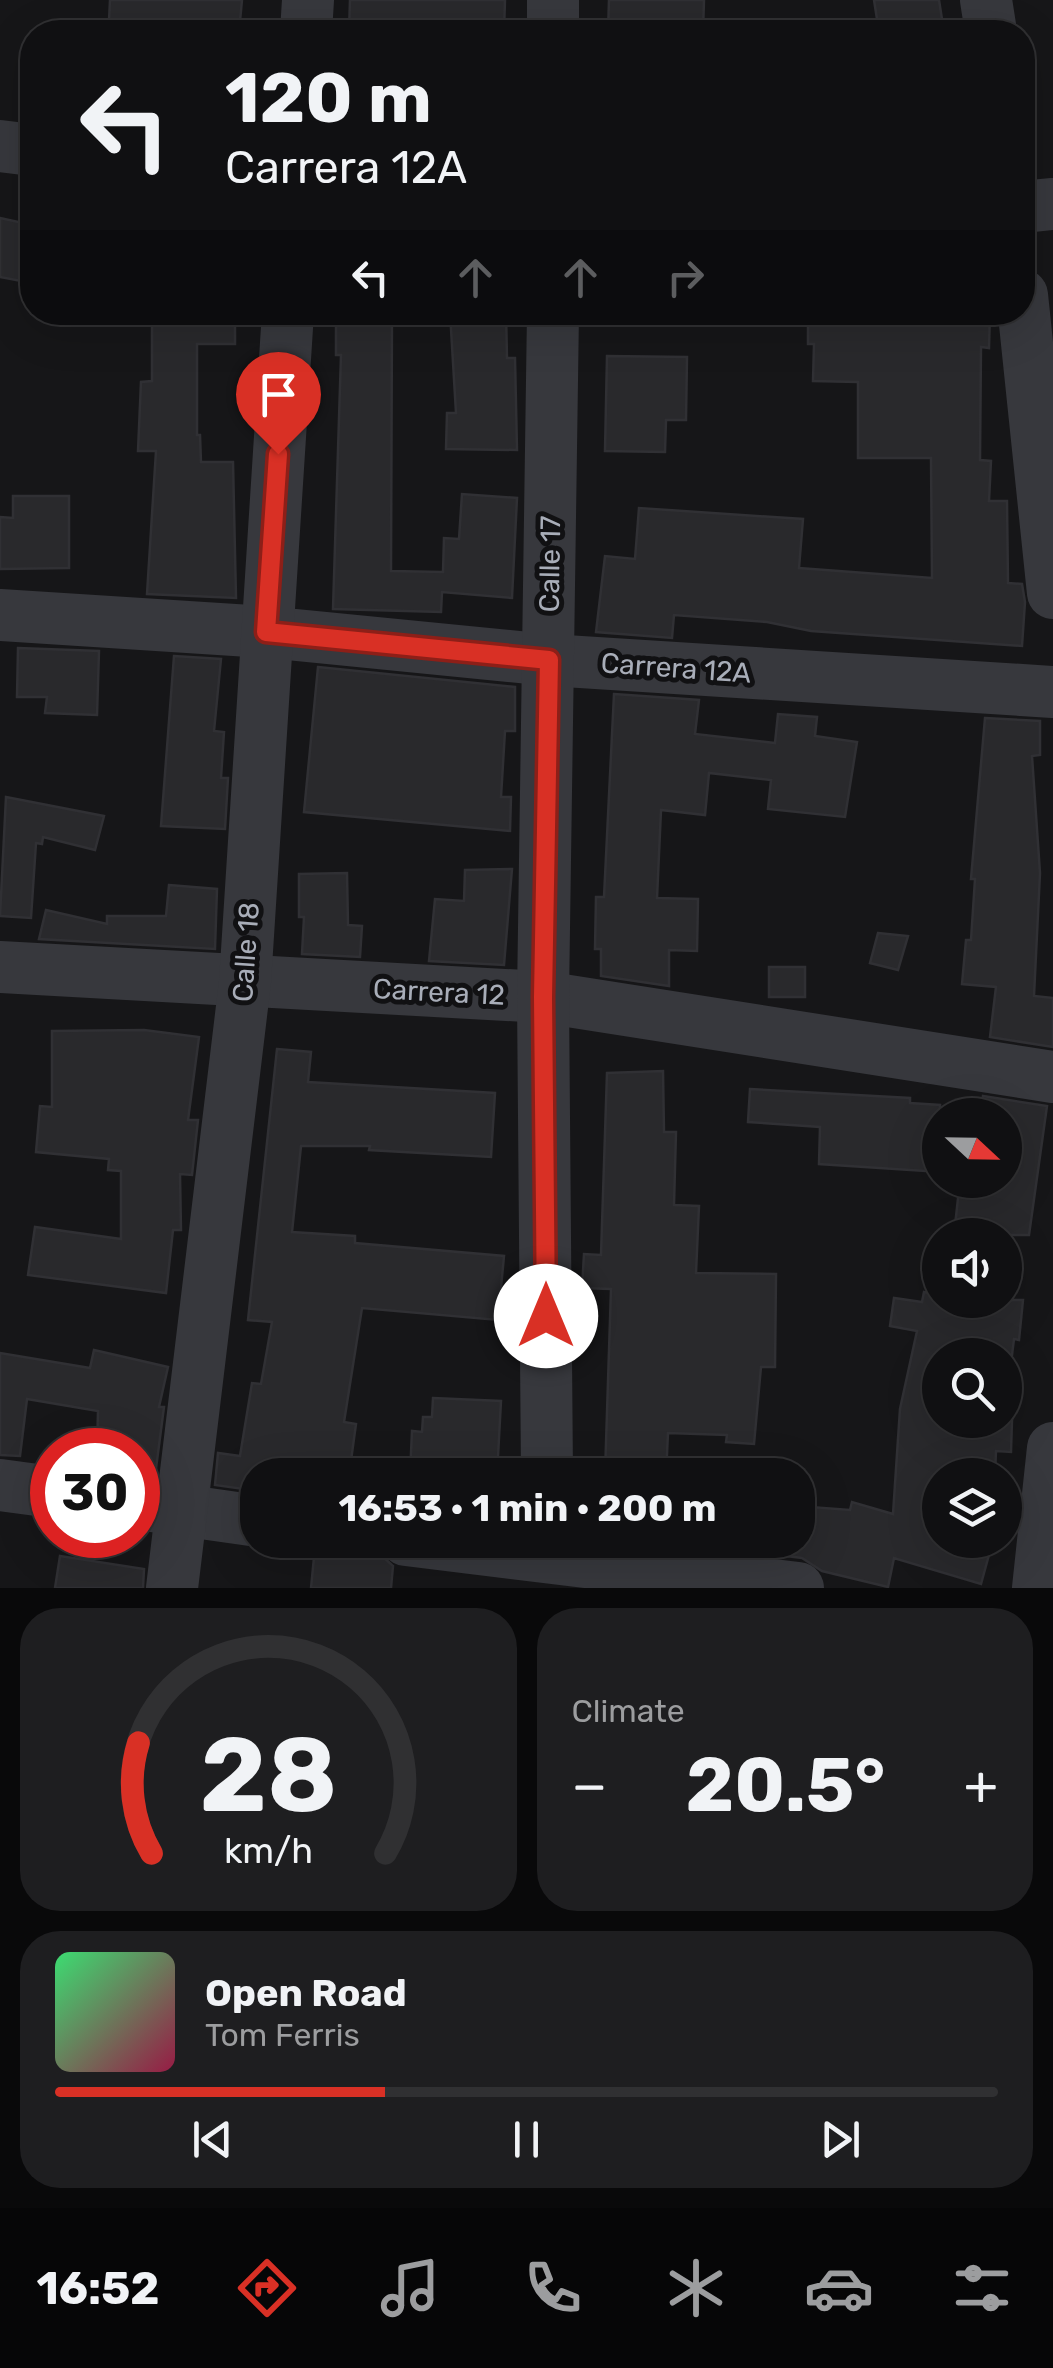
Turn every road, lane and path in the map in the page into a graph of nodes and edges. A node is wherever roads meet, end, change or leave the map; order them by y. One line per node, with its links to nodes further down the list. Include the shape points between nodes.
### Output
1 (287, 325): 6 (street, Calle 18)
2 (553, 325): 7 (street, Calle 17)
3 (1025, 325): 4 (street)
4 (1053, 593)
5 (0, 614): 6 (street, Carrera 12A)
6 (266, 632): 7 (street, Carrera 12A); 10 (street, Calle 18)
7 (549, 660): 8 (street, Carrera 12A); 11 (street, Calle 17)
8 (1053, 692)
9 (0, 967): 10 (street, Carrera 12)
10 (245, 982): 11 (street, Carrera 12); 17 (street, Calle 18)
11 (543, 997): 12 (street, Carrera 12); 14 (street, Calle 17)
12 (1053, 1077)
13 (1053, 1448): 25 (street)
14 (547, 1458)
15 (0, 1484): 16 (street)
16 (30, 1489)
17 (160, 1502)
18 (160, 1508): 20 (street)
19 (160, 1514): 23 (street, Calle 18)
20 (240, 1519)
21 (521, 1558): 22 (street)
22 (547, 1562): 24 (street)
23 (172, 1588)
24 (798, 1588)
25 (1038, 1588)

